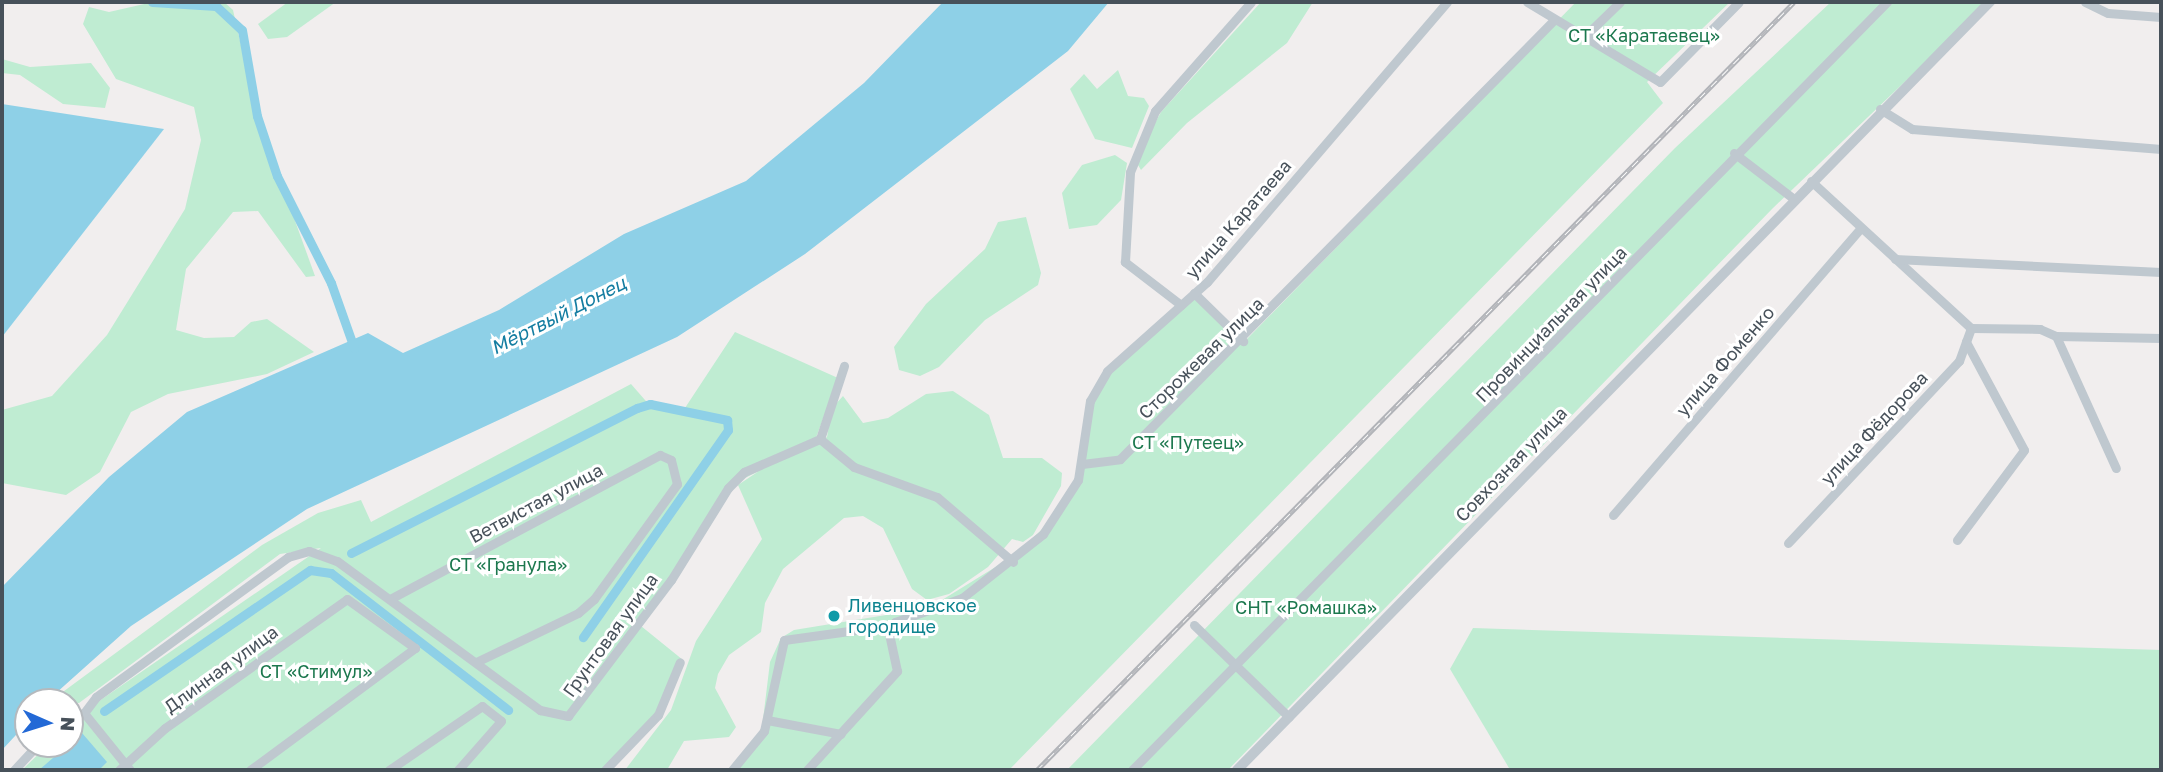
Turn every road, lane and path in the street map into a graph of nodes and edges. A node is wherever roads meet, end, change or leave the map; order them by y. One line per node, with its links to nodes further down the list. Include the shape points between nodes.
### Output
1 (1251, 2): 21 (street, via 1155,111 1130,172 1125,262)
2 (1447, 2): 20 (street, улица Каратаева)
3 (1527, 2): 10 (street)
4 (1620, 2): 11 (street)
5 (1740, 2): 11 (street, via 1660,82)
6 (1887, 2): 14 (street, Провинциальная улица)
7 (1990, 2): 12 (street, Совхозная улица)
8 (2085, 2): 9 (street, via 2108,13)
9 (2161, 17)
10 (1554, 20): 11 (street); 25 (street, Сторожевая улица)
11 (1584, 37)
12 (1880, 109): 13 (street, via 1912,129); 15 (street, Совхозная улица)
13 (2161, 149)
14 (1734, 153): 16 (street); 40 (street, Провинциальная улица, via 1603,296)
15 (1811, 181): 16 (street, Совхозная улица); 17 (street)
16 (1794, 199): 43 (street, Совхозная улица)
17 (1861, 228): 18 (street); 31 (street, улица Фоменко)
18 (1895, 259): 19 (street); 22 (street)
19 (2161, 272)
20 (1194, 293): 21 (street, улица Каратаева); 25 (street)
21 (1181, 305): 29 (street, улица Каратаева, via 1107,371 1090,401)
22 (1971, 328): 23 (street, via 2040,329); 26 (street, улица Фёдорова)
23 (2056, 336): 24 (street); 30 (street)
24 (2161, 338)
25 (1243, 341): 29 (street, Сторожевая улица, via 1120,459)
26 (1966, 342): 32 (street, via 2024,450); 33 (street, улица Фёдорова, via 1959,360)
27 (844, 366): 28 (street)
28 (820, 439): 34 (street, via 854,467 937,497); 39 (street, Грунтовая улица, via 744,472 728,488 671,580 568,716 540,710)
29 (1082, 464): 34 (street, via 1043,534)
30 (2116, 468)
31 (1613, 515)
32 (1957, 540)
33 (1788, 543)
34 (1013, 562): 36 (street, via 962,598)
35 (390, 599): 39 (street, Грунтовая улица); 39 (street, Ветвистая улица, via 660,455 671,460 677,484 623,566 578,613); 41 (street, Грунтовая улица, via 324,554 288,557)
36 (892, 625): 44 (street, via 784,640); 45 (street, via 888,636 899,666)
37 (1194, 625): 40 (street)
38 (680, 662): 50 (street, via 658,715)
39 (477, 663)
40 (1233, 666): 43 (street); 53 (street, Провинциальная улица)
41 (84, 712)
42 (84, 714): 46 (street)
43 (1289, 717): 54 (street, Совхозная улица)
44 (767, 720): 45 (street); 51 (street)
45 (841, 734): 52 (street)
46 (125, 768): 47 (street, Длинная улица, via 347,599 415,648)
47 (250, 770)
48 (389, 770): 49 (street, via 482,706 501,721)
49 (458, 770)
50 (605, 770)
51 (732, 770)
52 (807, 770)
53 (1132, 770)
54 (1237, 770)

